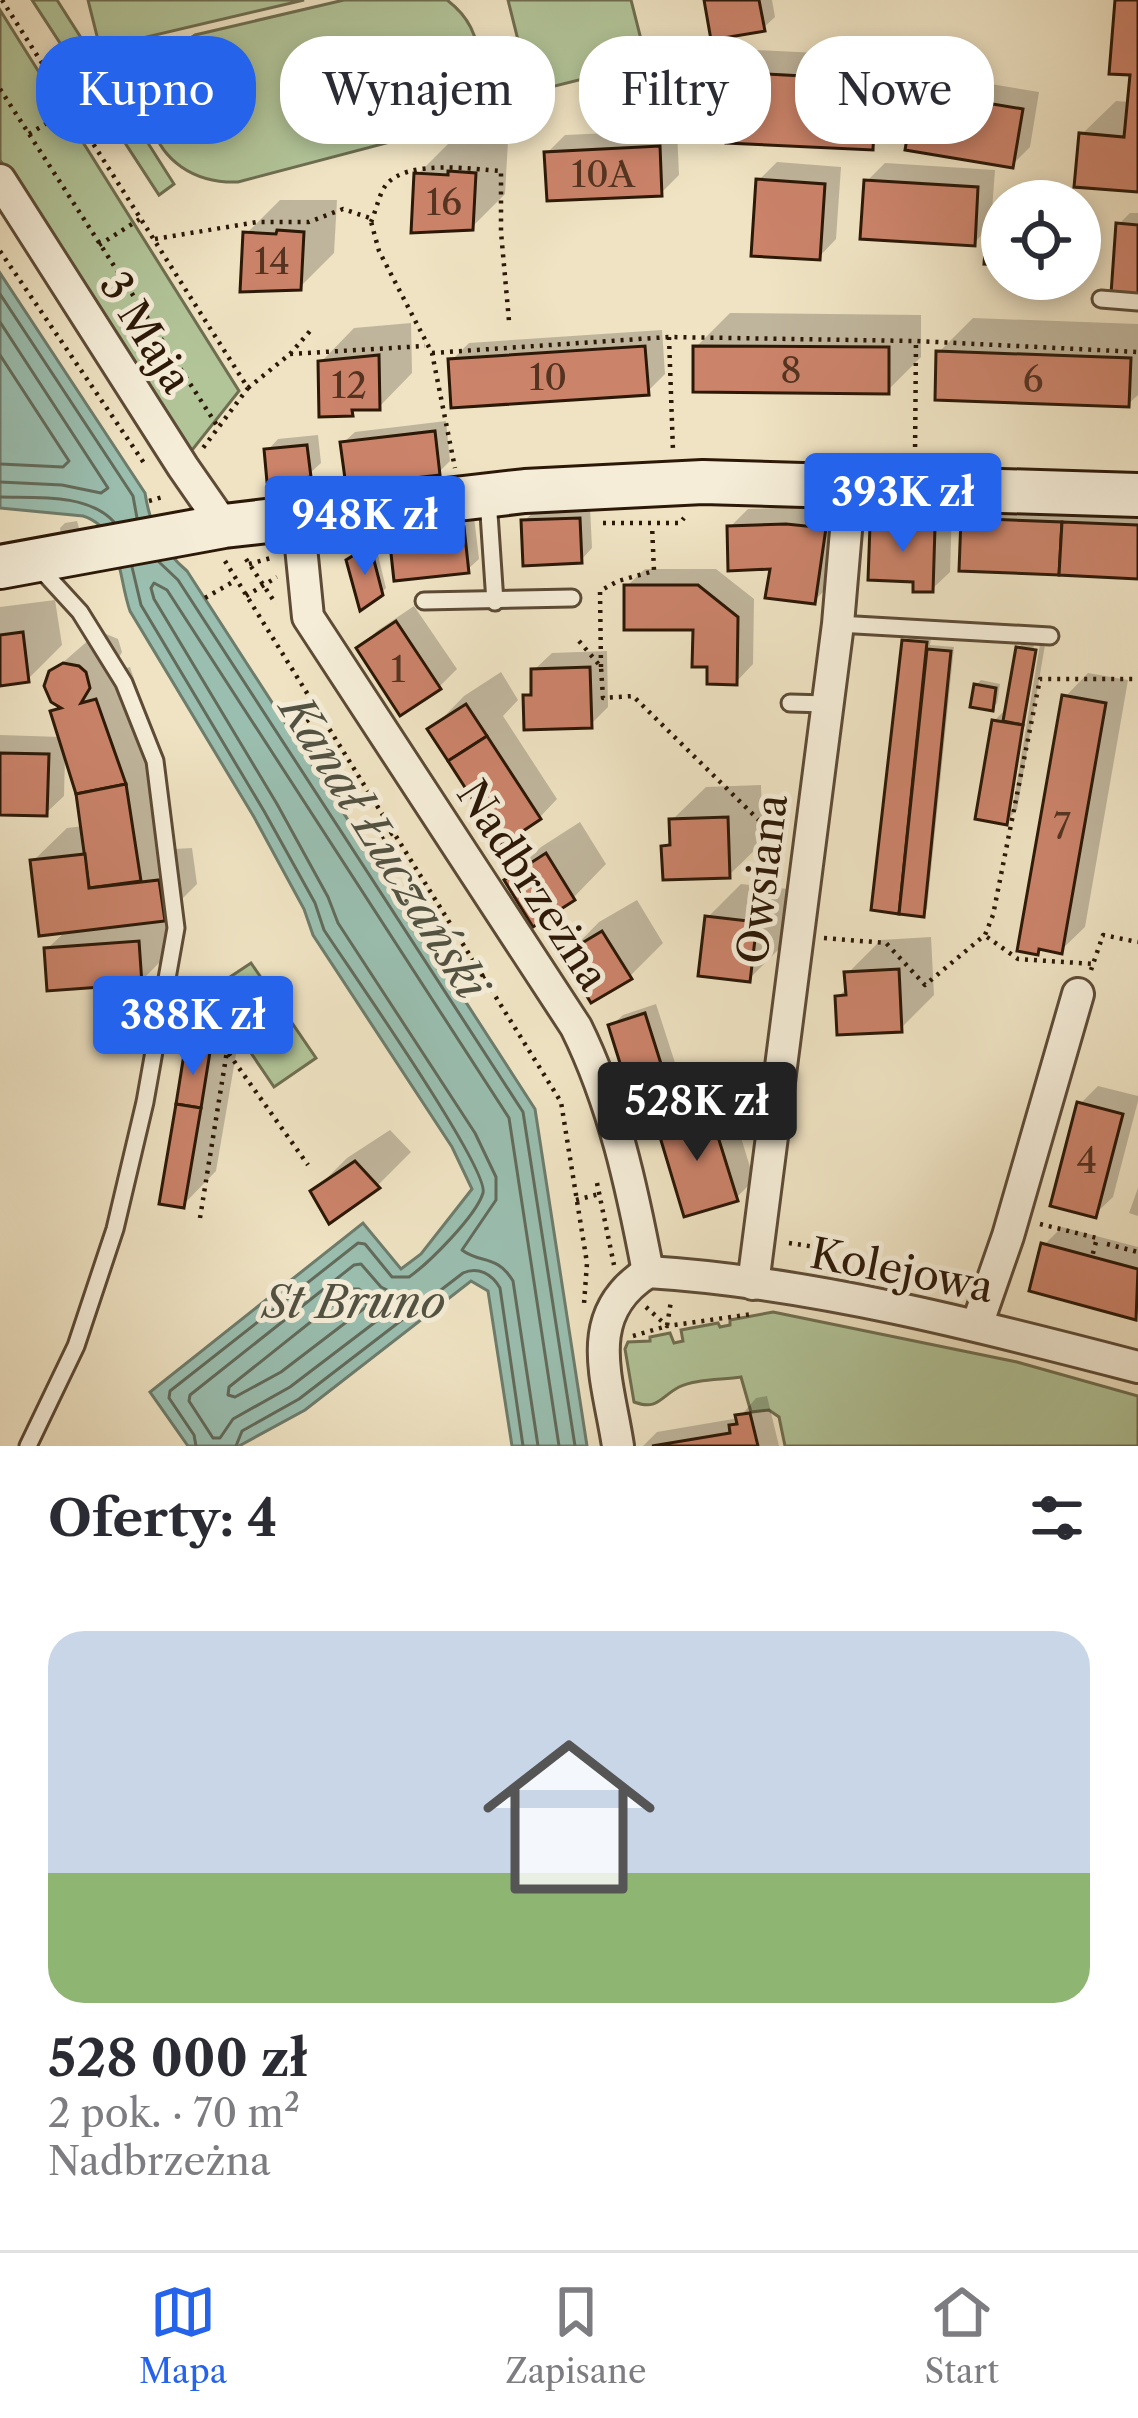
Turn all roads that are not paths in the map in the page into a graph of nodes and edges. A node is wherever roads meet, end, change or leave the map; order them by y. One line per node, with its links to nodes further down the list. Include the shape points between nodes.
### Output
1 (0, 180): 8 (street, 3 Maja)
2 (1101, 299): 3 (lane)
3 (1138, 302)
4 (850, 484): 5 (street); 6 (street); 14 (street, Owsiana)
5 (473, 487): 7 (street); 13 (lane)
6 (1138, 494)
7 (298, 517): 8 (street); 19 (street, Nadbrzeżna, via 308,617 576,1027)
8 (224, 526): 9 (street, via 169,508)
9 (58, 557): 10 (street); 23 (lane, via 47,576 124,683 154,761 176,928 145,1102 97,1291)
10 (0, 567)
11 (572, 598): 13 (lane)
12 (424, 601): 13 (lane)
13 (495, 602)
14 (838, 625): 15 (lane); 17 (street, Owsiana)
15 (1050, 636)
16 (790, 703): 17 (lane)
17 (827, 704): 20 (street, Owsiana)
18 (1078, 994): 21 (street)
19 (662, 1273): 20 (street, Kolejowa); 24 (street, via 625,1286 606,1315 602,1342)
20 (753, 1284): 21 (street, Kolejowa)
21 (977, 1325): 22 (street, Kolejowa)
22 (1138, 1366)
23 (28, 1446)
24 (619, 1446)

